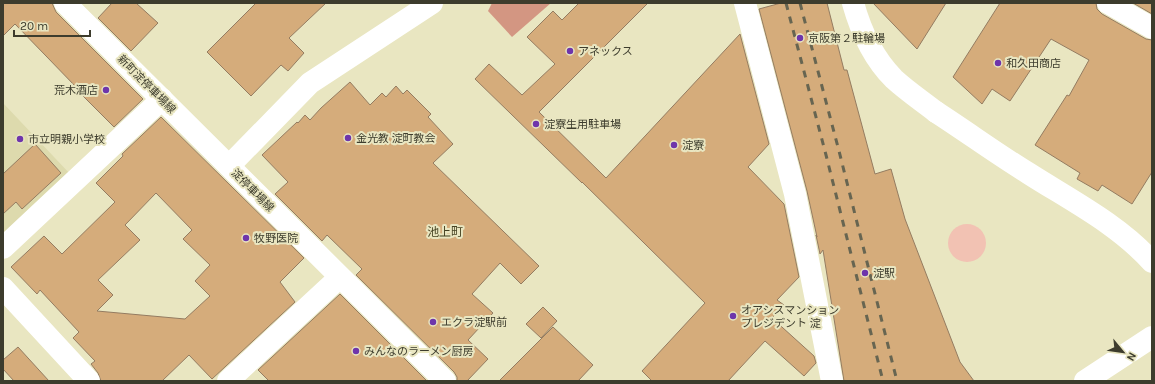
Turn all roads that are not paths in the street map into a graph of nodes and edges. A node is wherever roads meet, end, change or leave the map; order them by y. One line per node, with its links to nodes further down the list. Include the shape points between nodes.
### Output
1 (65, 3): 7 (street, 新町淀停車場線)
2 (432, 3): 8 (street, 淀停車場線, via 310,83)
3 (745, 3): 17 (street, via 795,194)
4 (853, 3): 10 (street, via 868,44 895,80 936,112 1128,237)
5 (1108, 3): 6 (street)
6 (1152, 28)
7 (162, 99): 8 (street, 新町淀停車場線); 9 (street)
8 (229, 166): 11 (street, 淀停車場線)
9 (3, 248)
10 (1152, 262)
11 (340, 277): 15 (street); 16 (street, 淀停車場線)
12 (3, 288): 14 (street)
13 (1152, 337): 18 (street)
14 (89, 381)
15 (228, 381)
16 (445, 381)
17 (832, 381)
18 (1085, 381)

